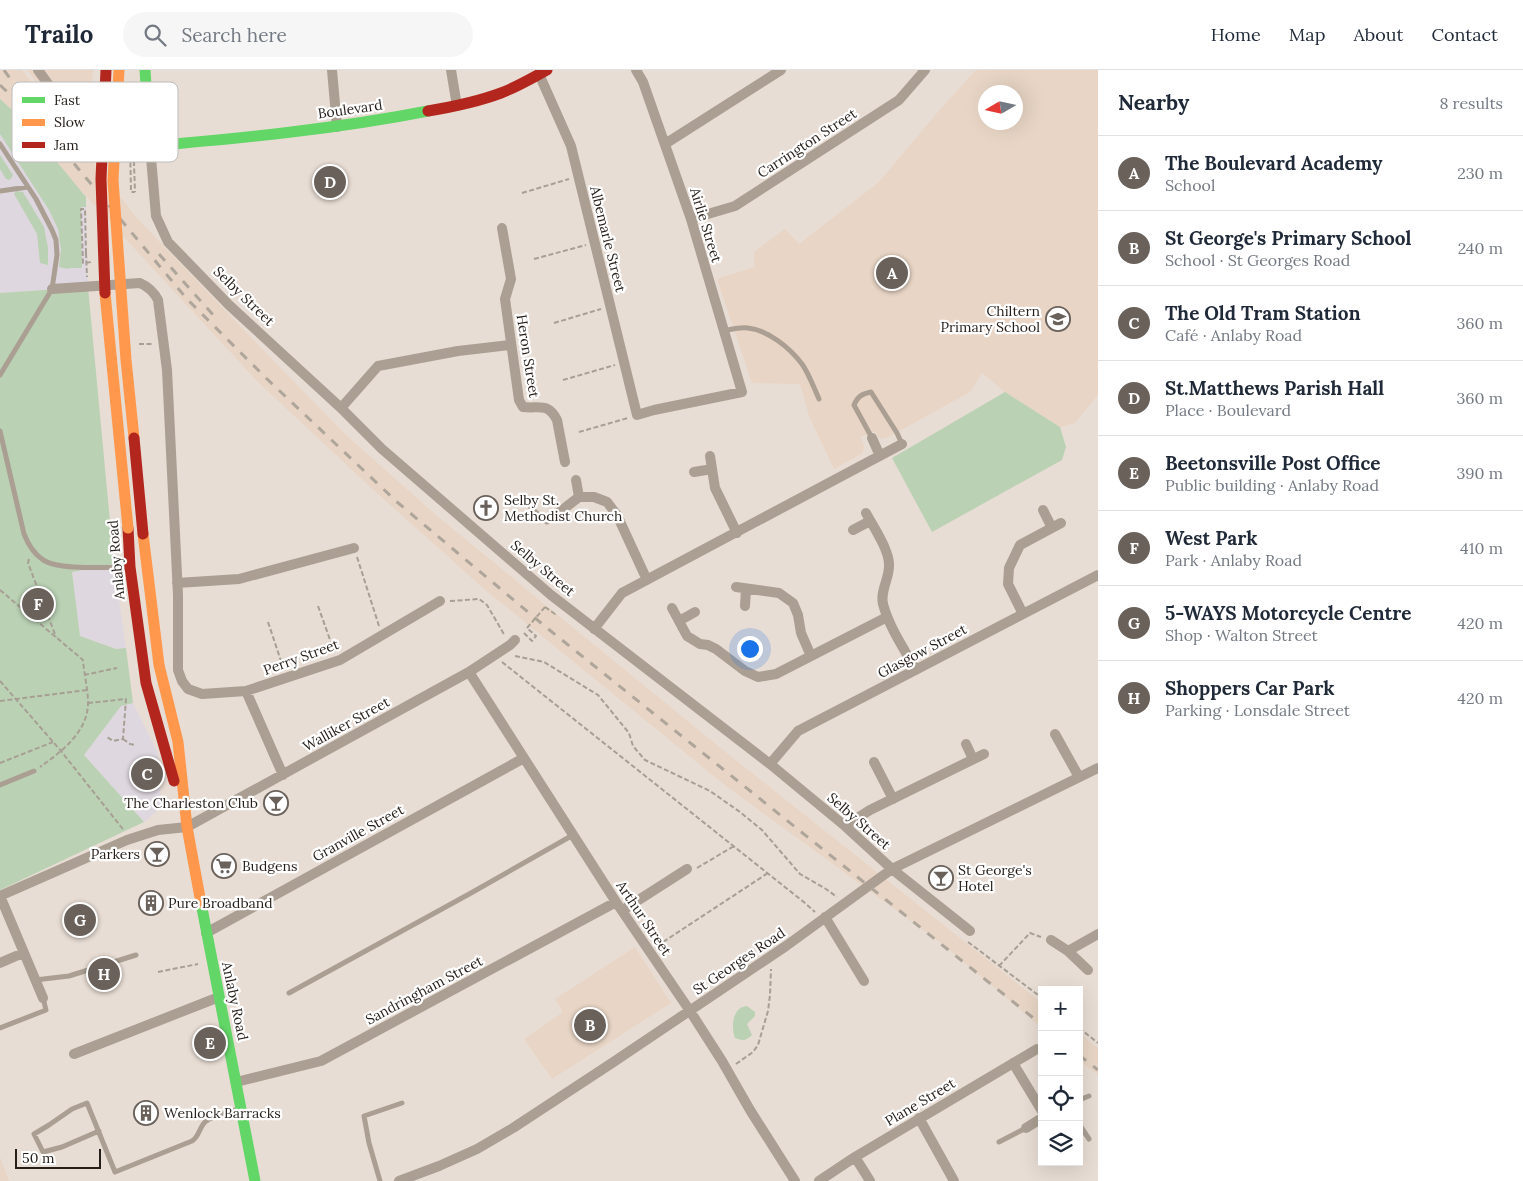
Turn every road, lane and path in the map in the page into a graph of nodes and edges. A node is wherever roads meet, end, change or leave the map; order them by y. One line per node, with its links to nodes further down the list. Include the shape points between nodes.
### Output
1 (38, 70): 8 (street)
2 (332, 70): 10 (street)
3 (451, 70): 9 (street)
4 (636, 70): 13 (street, Airlie Street)
5 (781, 70): 13 (street)
6 (925, 70): 23 (street, Carrington Street, via 899,100 735,206)
7 (543, 72): 9 (main road, Boulevard, via 502,92); 19 (street, Albemarle Street)
8 (47, 82)
9 (457, 106): 10 (main road, Boulevard)
10 (337, 127): 11 (main road, Boulevard)
11 (178, 143)
12 (0, 144): 20 (lane)
13 (665, 144): 23 (street, Airlie Street)
14 (102, 162): 27 (main road, Anlaby Road, bridge)
15 (114, 162): 115 (main road, Anlaby Road, bridge, via 126,360 143,534 159,665 178,742)
16 (130, 162): 17 (path, bridge, via 131,192 135,192)
17 (134, 162)
18 (151, 162): 40 (street, Selby Street, via 156,216 168,242 229,304)
19 (579, 177): 22 (path); 25 (street, Albemarle Street)
20 (28, 187): 21 (lane); 29 (lane, via 56,240)
21 (0, 192)
22 (522, 193)
23 (691, 219): 32 (street, Airlie Street)
24 (502, 228): 35 (street, Heron Street, via 511,279 505,299)
25 (595, 243): 26 (path); 30 (street, Albemarle Street)
26 (534, 259)
27 (104, 262): 28 (path, bridge, via 83,263 81,209 85,209 86,252); 60 (main road, Anlaby Road, bridge)
28 (88, 287): 29 (street); 34 (street, via 140,283 147,287 158,300)
29 (52, 289): 37 (lane)
30 (611, 306): 31 (path); 36 (street, Albemarle Street)
31 (554, 323)
32 (724, 331): 39 (lane, via 748,328 784,344 802,365); 41 (street, Airlie Street, via 742,392)
33 (132, 344): 34 (path)
34 (164, 344): 63 (street)
35 (510, 345): 40 (street, via 378,366); 48 (street, Heron Street, via 520,404 544,407 554,414)
36 (625, 362): 38 (path); 41 (street, Albemarle Street)
37 (0, 375)
38 (563, 380)
39 (819, 399)
40 (341, 408): 77 (street, Selby Street, via 382,449)
41 (637, 415): 43 (path)
42 (0, 431): 59 (lane, via 24,534)
43 (579, 432)
44 (872, 438): 45 (lane, via 854,404 862,394 871,392); 47 (street)
45 (902, 444): 47 (street)
46 (710, 456): 49 (street)
47 (880, 456): 57 (street)
48 (566, 462)
49 (712, 469): 50 (street); 57 (street, via 715,488)
50 (694, 472)
51 (576, 480): 52 (street)
52 (578, 497): 55 (street); 62 (street, via 594,497 607,502 617,515)
53 (531, 508): 55 (lane, via 547,522)
54 (1042, 510): 73 (street, via 1056,525 1020,545 1009,568 1008,584)
55 (556, 514)
56 (853, 530): 74 (street, via 868,517 887,553 890,563 882,601)
57 (737, 533): 62 (street)
58 (354, 548): 63 (street, via 239,579); 78 (path)
59 (32, 549): 60 (lane, via 47,563 61,566); 79 (path, via 28,563)
60 (130, 567): 115 (main road, Anlaby Road, via 146,683)
61 (1098, 575): 73 (street, Glasgow Street)
62 (647, 580): 77 (street, via 622,593)
63 (177, 583): 91 (street, Perry Street, via 178,670 182,681 188,689 202,694)
64 (736, 587): 65 (street)
65 (746, 589): 70 (street); 82 (street, via 779,593 793,603)
66 (0, 590): 79 (path)
67 (440, 601): 78 (street, Perry Street); 80 (path, via 479,599 487,605)
68 (318, 606): 83 (path)
69 (545, 606): 80 (path, bridge, via 527,628 536,636 532,641 524,633)
70 (745, 606)
71 (672, 608): 75 (street)
72 (695, 612): 75 (street)
73 (1023, 614): 85 (street, Glasgow Street)
74 (887, 617): 82 (street); 85 (street)
75 (679, 621): 82 (street, via 687,636 716,649 758,677 776,674)
76 (268, 622): 88 (path)
77 (594, 629): 107 (street, Selby Street)
78 (382, 635): 83 (street, Perry Street)
79 (56, 637): 87 (path, via 83,660)
80 (513, 643): 81 (street, Walliker Street)
81 (496, 654): 86 (street, Walliker Street); 118 (path); 123 (path, via 544,662 598,695 629,733 645,760 710,791 740,812 762,830 800,874)
82 (811, 656)
83 (337, 660): 88 (street, Perry Street)
84 (117, 668): 87 (path)
85 (916, 670): 107 (street, Glasgow Street, via 798,731)
86 (469, 672): 103 (street, Arthur Street); 110 (street, Walliker Street)
87 (84, 675): 90 (path)
88 (287, 678): 91 (street, Perry Street)
89 (0, 681): 92 (path)
90 (87, 690): 92 (path); 94 (path)
91 (246, 691): 110 (street)
92 (15, 699): 93 (path); 98 (path)
93 (0, 701)
94 (88, 703): 97 (path, via 126,700); 101 (path, via 87,717 79,732)
95 (1055, 734): 111 (street)
96 (107, 738): 97 (path, via 113,741)
97 (123, 739): 100 (path)
98 (53, 742): 101 (path); 106 (path)
99 (966, 744): 104 (street)
100 (136, 746)
101 (61, 751): 109 (path); 117 (path, via 122,828)
102 (984, 754): 104 (street)
103 (524, 758): 116 (street, Arthur Street); 127 (street, Granville Street)
104 (973, 760): 113 (street)
105 (874, 762): 113 (street)
106 (0, 764)
107 (770, 764): 114 (street, Selby Street)
108 (1098, 768): 111 (street, St Georges Road)
109 (34, 771): 112 (lane)
110 (283, 775): 115 (street, Walliker Street)
111 (1079, 777): 120 (street, St Georges Road)
112 (0, 784)
113 (893, 799): 114 (street)
114 (844, 826): 120 (street, Selby Street)
115 (187, 827): 117 (street, via 158,830); 127 (main road, Anlaby Road)
116 (573, 834): 124 (street, Arthur Street); 142 (lane)
117 (127, 840): 122 (street)
118 (734, 846): 119 (path, via 692,870); 121 (path)
119 (687, 869): 124 (street, Sandringham Street)
120 (892, 869): 123 (street, St Georges Road); 126 (street, Selby Street)
121 (768, 873): 125 (path); 131 (path)
122 (0, 896): 132 (street)
123 (844, 903): 125 (street, St Georges Road)
124 (619, 906): 131 (street, Arthur Street); 154 (street, Sandringham Street, via 321,1061)
125 (824, 918): 134 (street, St Georges Road); 141 (street)
126 (970, 931): 137 (path, via 967,941)
127 (206, 933): 135 (main road, Anlaby Road)
128 (1098, 934): 130 (street)
129 (1050, 940): 130 (street); 137 (path, via 1030,933)
130 (1068, 950): 138 (street)
131 (650, 951): 146 (street, Arthur Street)
132 (23, 953): 136 (street); 140 (street)
133 (136, 955): 140 (lane, via 69,976)
134 (770, 957): 146 (street, St Georges Road); 153 (path, via 774,966 770,970 768,1011 758,1045 753,1052)
135 (211, 960): 139 (path); 144 (main road, Anlaby Road)
136 (0, 963)
137 (999, 966): 143 (path)
138 (1088, 970)
139 (158, 972)
140 (34, 980): 145 (street)
141 (864, 981)
142 (289, 993)
143 (1038, 995)
144 (219, 997): 151 (street); 154 (main road, Anlaby Road)
145 (43, 998): 147 (lane, via 46,1010)
146 (690, 1011): 153 (street, Arthur Street); 170 (street, St Georges Road, via 477,1149)
147 (0, 1028)
148 (1083, 1031): 149 (path)
149 (1098, 1043)
150 (1036, 1050): 152 (street, Plane Street)
151 (74, 1054)
152 (1013, 1064): 158 (street); 160 (street, Plane Street)
153 (726, 1069): 171 (street, Arthur Street)
154 (236, 1082): 159 (main road, Anlaby Road)
155 (1089, 1096): 156 (lane)
156 (1083, 1098)
157 (402, 1102): 169 (lane, via 364,1116)
158 (1038, 1105)
159 (242, 1109): 164 (lane, via 214,1116 205,1122 192,1141 115,1172); 168 (main road, Anlaby Road)
160 (919, 1118): 167 (street, Plane Street); 174 (street)
161 (1038, 1120): 162 (street)
162 (1026, 1128): 166 (lane)
163 (1083, 1130): 165 (lane)
164 (99, 1131): 164 (lane, via 44,1152 34,1134 87,1103)
165 (1089, 1139)
166 (999, 1142)
167 (855, 1157): 172 (street, Plane Street); 173 (street)
168 (255, 1181)
169 (380, 1181)
170 (398, 1181)
171 (795, 1181)
172 (818, 1181)
173 (870, 1181)
174 (954, 1181)

